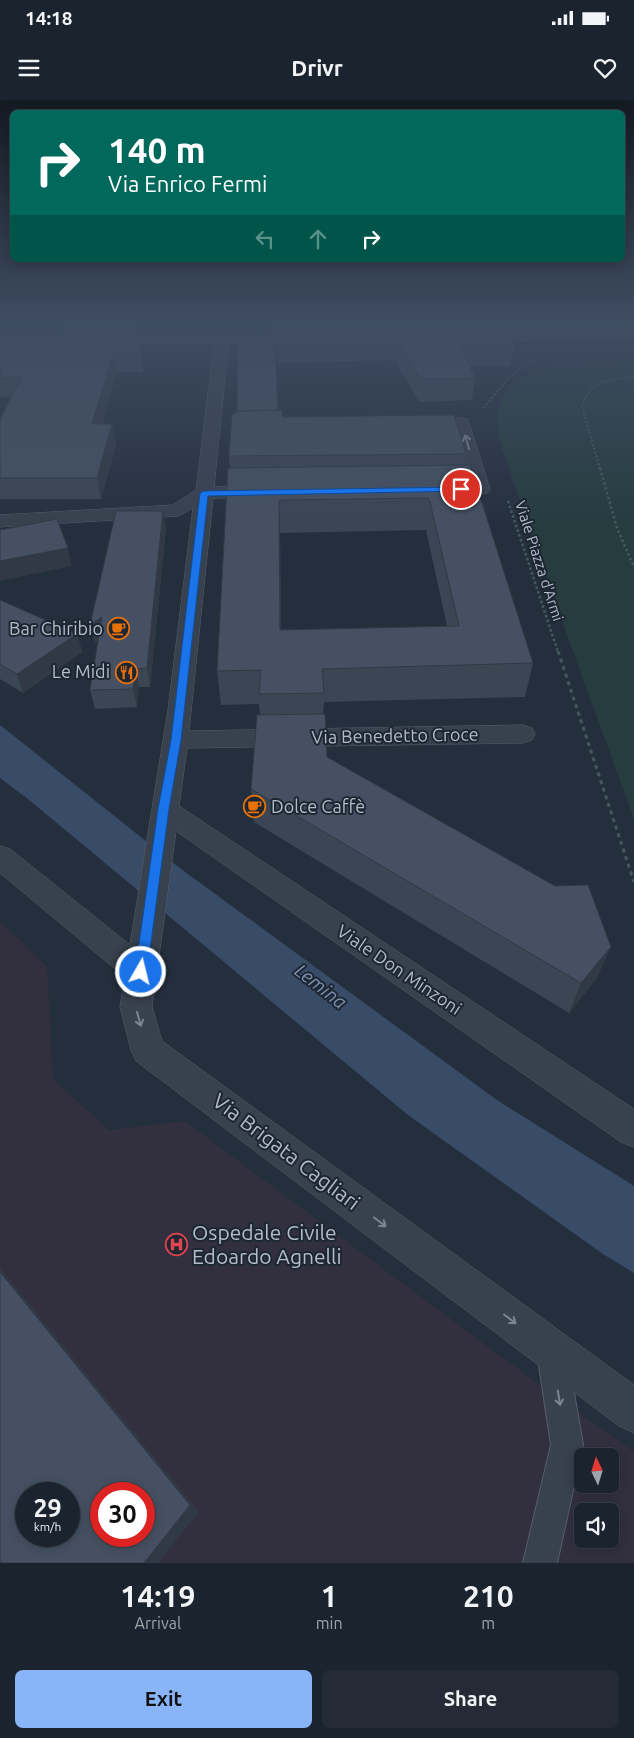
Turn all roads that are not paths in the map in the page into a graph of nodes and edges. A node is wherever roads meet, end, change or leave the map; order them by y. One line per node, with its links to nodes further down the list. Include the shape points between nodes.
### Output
1 (221, 393): 5 (street, Via Brigata Cagliari, via 220,432)
2 (404, 424): 3 (street, one-way to 2, via 481,489 461,423)
3 (421, 490)
4 (283, 492): 5 (street)
5 (204, 493): 6 (street, via 178,510); 8 (street, Via Brigata Cagliari)
6 (0, 521)
7 (523, 734): 8 (street, Via Benedetto Croce)
8 (176, 740): 9 (street, Via Brigata Cagliari)
9 (164, 809): 11 (street, Via Brigata Cagliari); 12 (street, Viale Don Minzoni)
10 (0, 857): 11 (street)
11 (141, 972): 13 (street, Via Brigata Cagliari, one-way to 13, via 136,1007 148,1050)
12 (634, 1130)
13 (552, 1350): 14 (street, Via Brigata Cagliari); 15 (lane, one-way to 15, via 566,1445)
14 (634, 1411)
15 (540, 1563)

